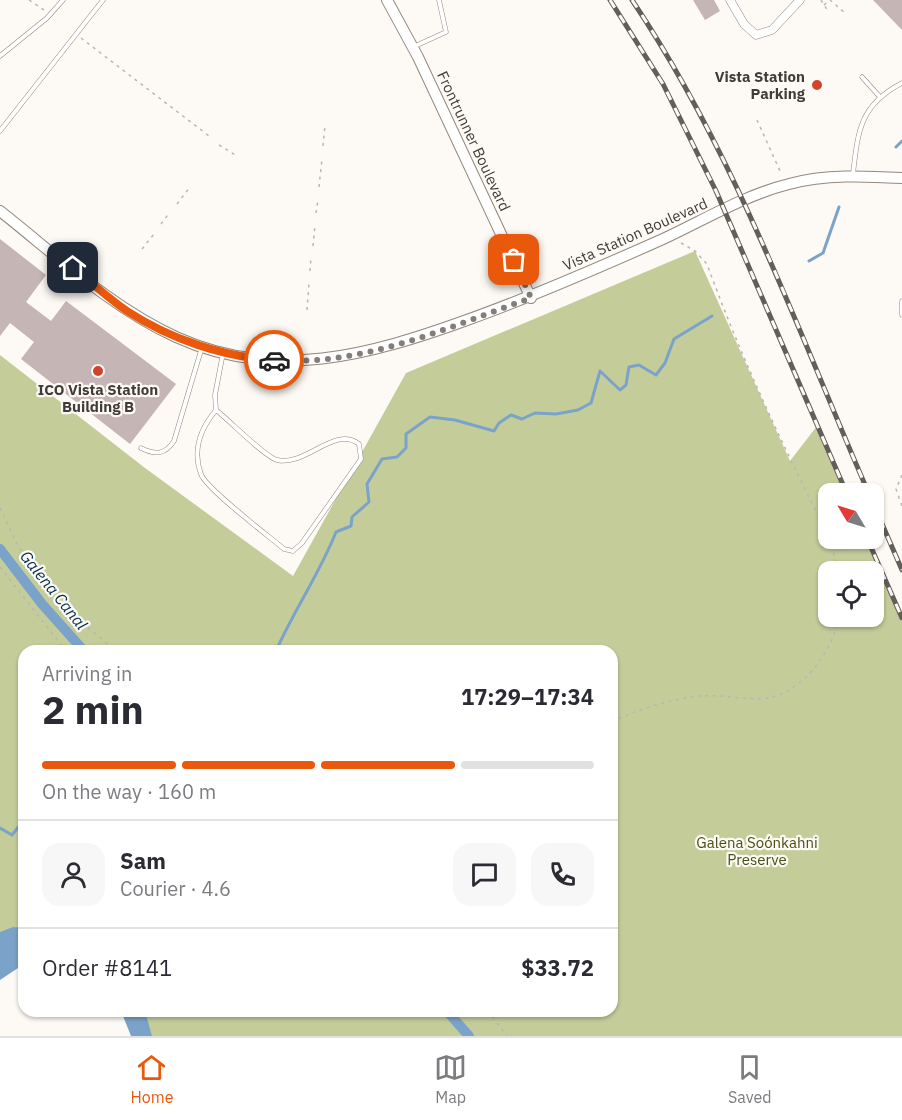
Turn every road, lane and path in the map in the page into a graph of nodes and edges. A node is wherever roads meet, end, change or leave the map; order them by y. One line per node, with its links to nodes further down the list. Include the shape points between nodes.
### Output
1 (29, 0): 10 (path)
2 (63, 0): 15 (lane, via 40,25)
3 (103, 0): 21 (lane)
4 (387, 0): 14 (street, Frontrunner Boulevard)
5 (439, 0): 14 (lane, via 446,32)
6 (730, 0): 7 (street, via 744,24 756,34 772,30)
7 (800, 0)
8 (821, 0): 9 (path)
9 (824, 5): 11 (path); 12 (path, via 830,0)
10 (44, 10)
11 (828, 11)
12 (845, 13)
13 (80, 37): 22 (path)
14 (412, 48): 46 (street, Frontrunner Boulevard)
15 (0, 56)
16 (862, 77): 18 (lane)
17 (902, 83): 18 (lane)
18 (880, 97): 28 (lane, via 860,125)
19 (757, 120): 27 (path)
20 (325, 126): 24 (path)
21 (0, 131)
22 (209, 136)
23 (219, 144): 25 (path)
24 (323, 146)
25 (237, 156)
26 (322, 159): 31 (path)
27 (780, 171)
28 (852, 177): 29 (street, Vista Station Boulevard); 40 (street, Vista Station Boulevard, via 790,183)
29 (902, 178)
30 (190, 187): 33 (path)
31 (319, 187)
32 (318, 200): 36 (path)
33 (177, 204)
34 (0, 211): 50 (street, Vista Station Boulevard, via 128,311)
35 (170, 212): 37 (path)
36 (316, 213)
37 (161, 224)
38 (315, 225): 41 (path)
39 (154, 234): 42 (path)
40 (673, 234): 46 (street, Vista Station Boulevard); 57 (path, via 707,264 752,381)
41 (313, 246)
42 (142, 249)
43 (311, 257): 44 (path)
44 (310, 271)
45 (309, 283): 48 (path)
46 (531, 298): 51 (street, Vista Station Boulevard, via 403,344 355,356 291,362)
47 (902, 301): 49 (lane)
48 (307, 310)
49 (902, 315)
50 (203, 346): 51 (street, Vista Station Boulevard); 53 (lane, via 174,441 160,453)
51 (224, 352): 52 (lane, via 215,395)
52 (216, 410): 52 (lane, via 205,423 196,452 201,477 284,549 293,551 361,459 359,444 352,438 340,438 294,460 276,460)
53 (141, 448)
54 (902, 475): 55 (path, via 896,489)
55 (902, 506)
56 (0, 508): 61 (path, via 33,569)
57 (818, 516)
58 (0, 567): 60 (path)
59 (836, 627): 62 (path, via 832,642 794,689 767,698 698,696)
60 (61, 645)
61 (109, 645)
62 (618, 720)
63 (493, 1017): 64 (path)
64 (507, 1036)

